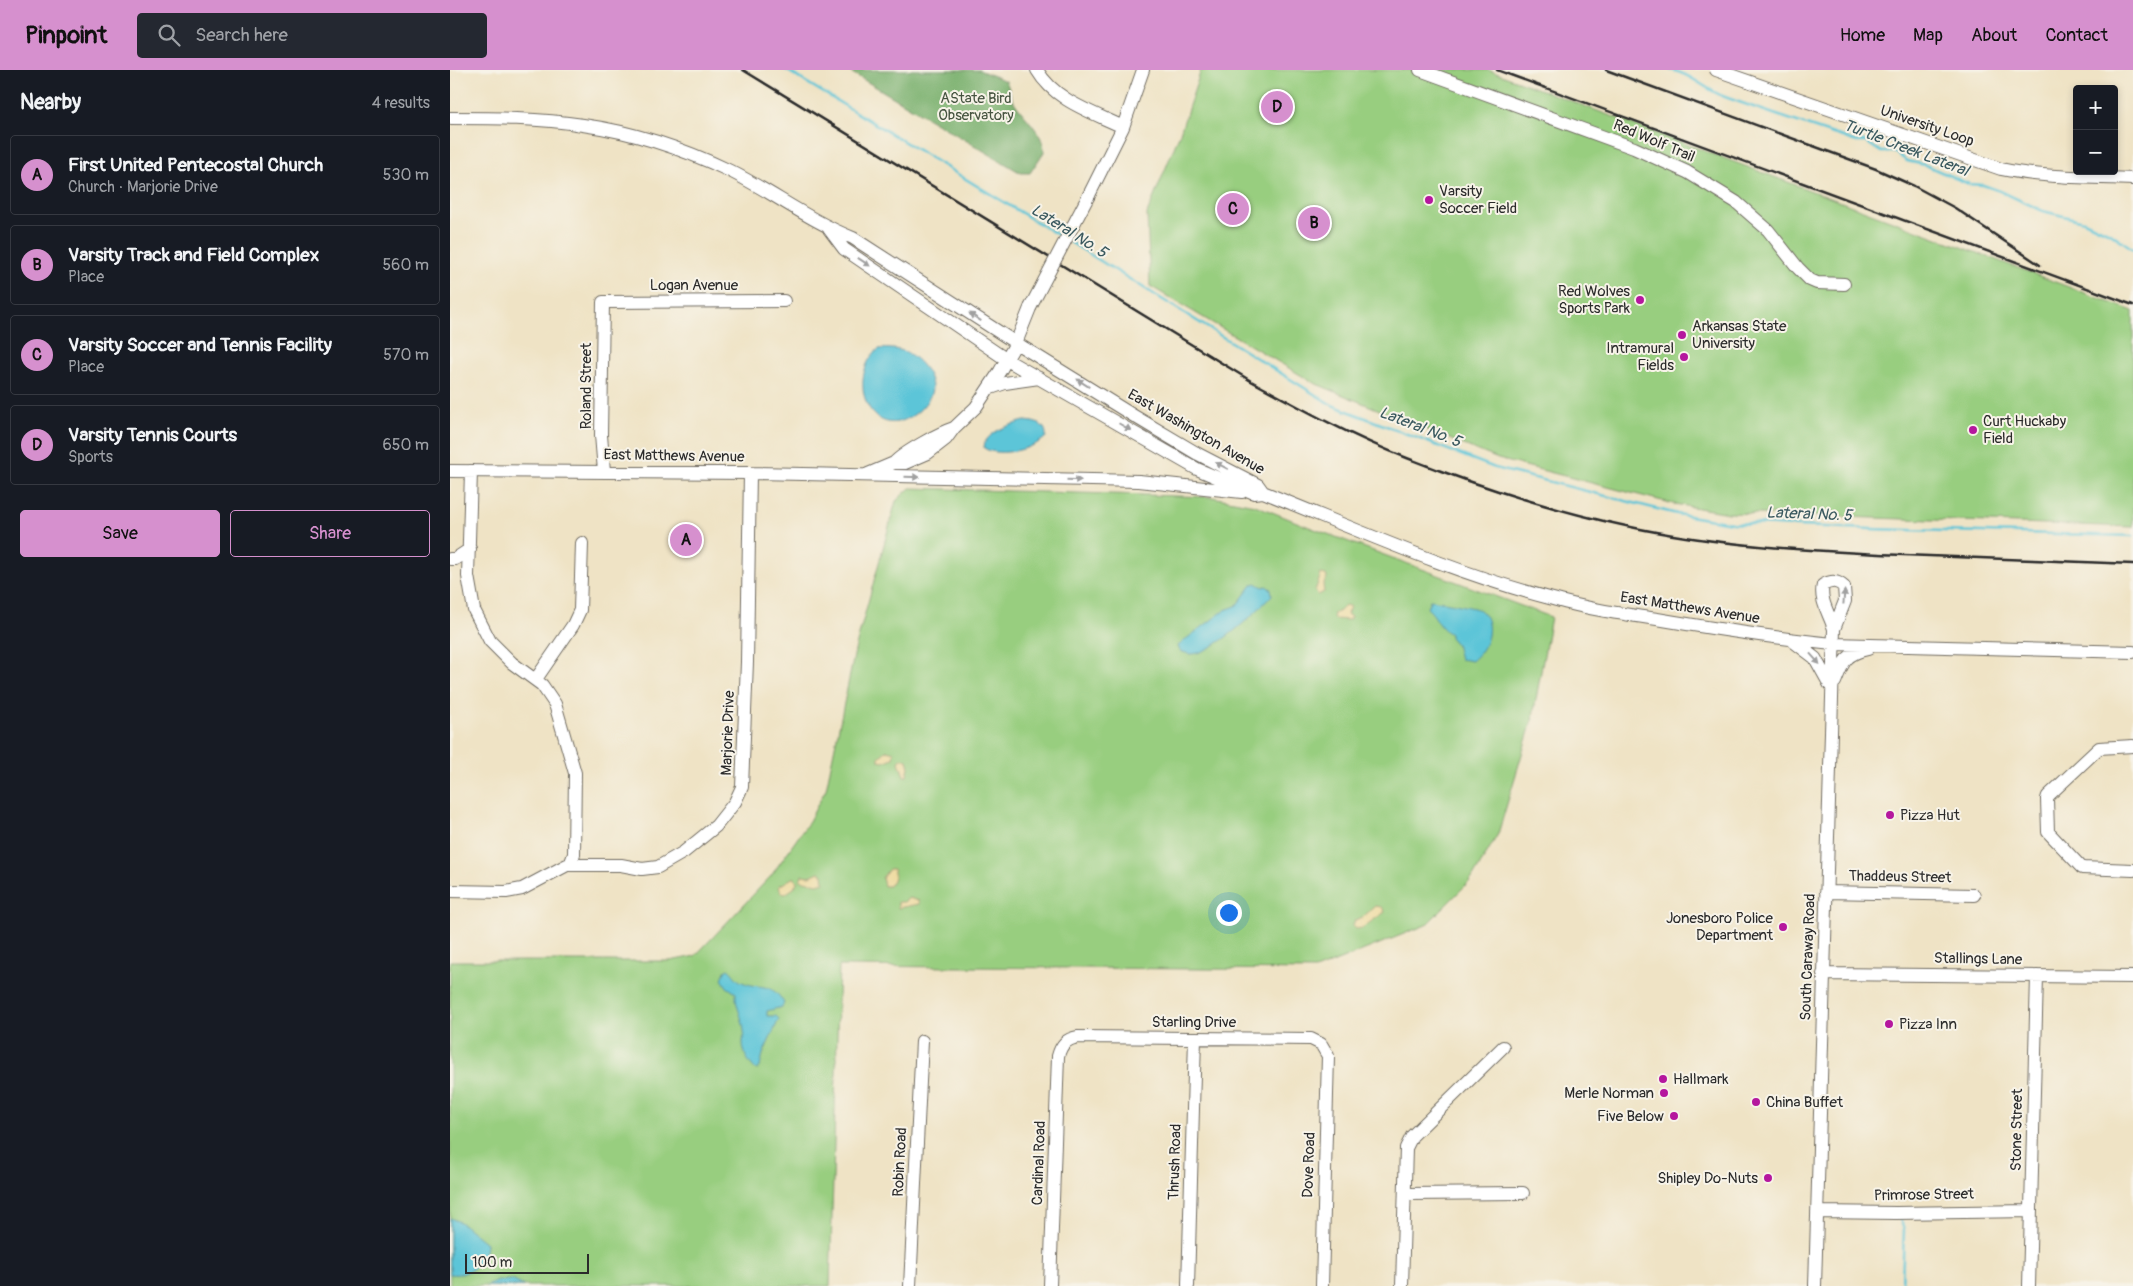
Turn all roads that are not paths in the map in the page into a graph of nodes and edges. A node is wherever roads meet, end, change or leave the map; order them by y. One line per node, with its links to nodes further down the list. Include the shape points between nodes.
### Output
1 (1037, 70): 6 (street, via 1066,100)
2 (1143, 70): 6 (street, East Matthews Avenue)
3 (1420, 70): 9 (street, Red Wolf Trail, via 1634,148 1687,172 1736,202 1768,230 1810,280)
4 (1716, 70): 7 (street, University Loop, via 2001,169 2022,174)
5 (450, 118): 8 (street, East Washington Avenue, via 554,121 635,136 701,158 731,172)
6 (1123, 127): 12 (street, East Matthews Avenue, bridge, via 1030,308)
7 (2133, 179)
8 (829, 229): 12 (street, East Washington Avenue, one-way to 8, via 853,238); 13 (street, East Washington Avenue, one-way to 13, via 844,249)
9 (1844, 284)
10 (784, 301): 11 (street, Logan Avenue)
11 (603, 302): 18 (street, Roland Street, via 601,435)
12 (1016, 344): 13 (street, East Matthews Avenue); 21 (street, East Washington Avenue, one-way to 12, via 1258,485 1198,454)
13 (1007, 360): 14 (street, East Washington Avenue); 15 (street, East Matthews Avenue)
14 (1040, 378): 15 (street); 21 (street, East Washington Avenue, one-way to 21, via 1197,469)
15 (988, 389): 20 (street, East Matthews Avenue, via 946,440 928,453)
16 (450, 470): 17 (street, East Matthews Avenue)
17 (471, 471): 18 (street, East Matthews Avenue); 23 (street)
18 (604, 471): 19 (street, East Matthews Avenue)
19 (750, 473): 20 (street, East Matthews Avenue); 33 (street, Marjorie Drive, via 747,662 739,796 701,839 658,867)
20 (863, 476): 21 (street, one-way to 21, via 1139,481)
21 (1258, 492): 26 (street, East Matthews Avenue, via 1416,553 1554,600)
22 (582, 543): 30 (street, via 580,610)
23 (470, 549): 24 (street); 30 (street, via 469,588 482,628 512,663)
24 (450, 559)
25 (1834, 629): 27 (street, South Caraway Road)
26 (1786, 640): 27 (street, East Matthews Avenue); 31 (street, one-way to 31, via 1799,645 1815,658)
27 (1833, 644): 28 (street, East Matthews Avenue); 31 (street, South Caraway Road)
28 (1885, 646): 29 (street, East Matthews Avenue); 31 (street, via 1855,652 1843,661)
29 (2133, 652)
30 (536, 679): 33 (street, via 555,704 575,773 574,854)
31 (1832, 689): 36 (street, South Caraway Road)
32 (2133, 746): 34 (street, via 2099,748 2047,799 2048,832 2082,868)
33 (570, 866): 35 (street, via 522,889 506,892)
34 (2133, 870)
35 (450, 891)
36 (1826, 892): 37 (street, Thaddeus Street); 38 (street, South Caraway Road)
37 (1974, 895)
38 (1824, 974): 39 (street, Stallings Lane); 49 (street, South Caraway Road)
39 (2037, 976): 40 (street, Stallings Lane); 48 (street, Stone Street)
40 (2133, 976)
41 (1195, 1038): 43 (street, Starling Drive, via 1078,1036); 44 (street, Starling Drive, via 1311,1039); 52 (street, Thrush Road)
42 (922, 1041): 50 (street, Robin Road)
43 (1065, 1042): 51 (street, Cardinal Road, via 1058,1056)
44 (1323, 1046): 53 (street, Dove Road, via 1328,1056)
45 (1503, 1047): 47 (street, via 1412,1136 1406,1148)
46 (1523, 1192): 47 (street)
47 (1405, 1194): 54 (street)
48 (2031, 1210): 49 (street, Primrose Street); 56 (street, Stone Street)
49 (1817, 1212): 55 (street, South Caraway Road)
50 (910, 1286)
51 (1050, 1286)
52 (1188, 1286)
53 (1322, 1286)
54 (1402, 1286)
55 (1815, 1286)
56 (2029, 1286)

